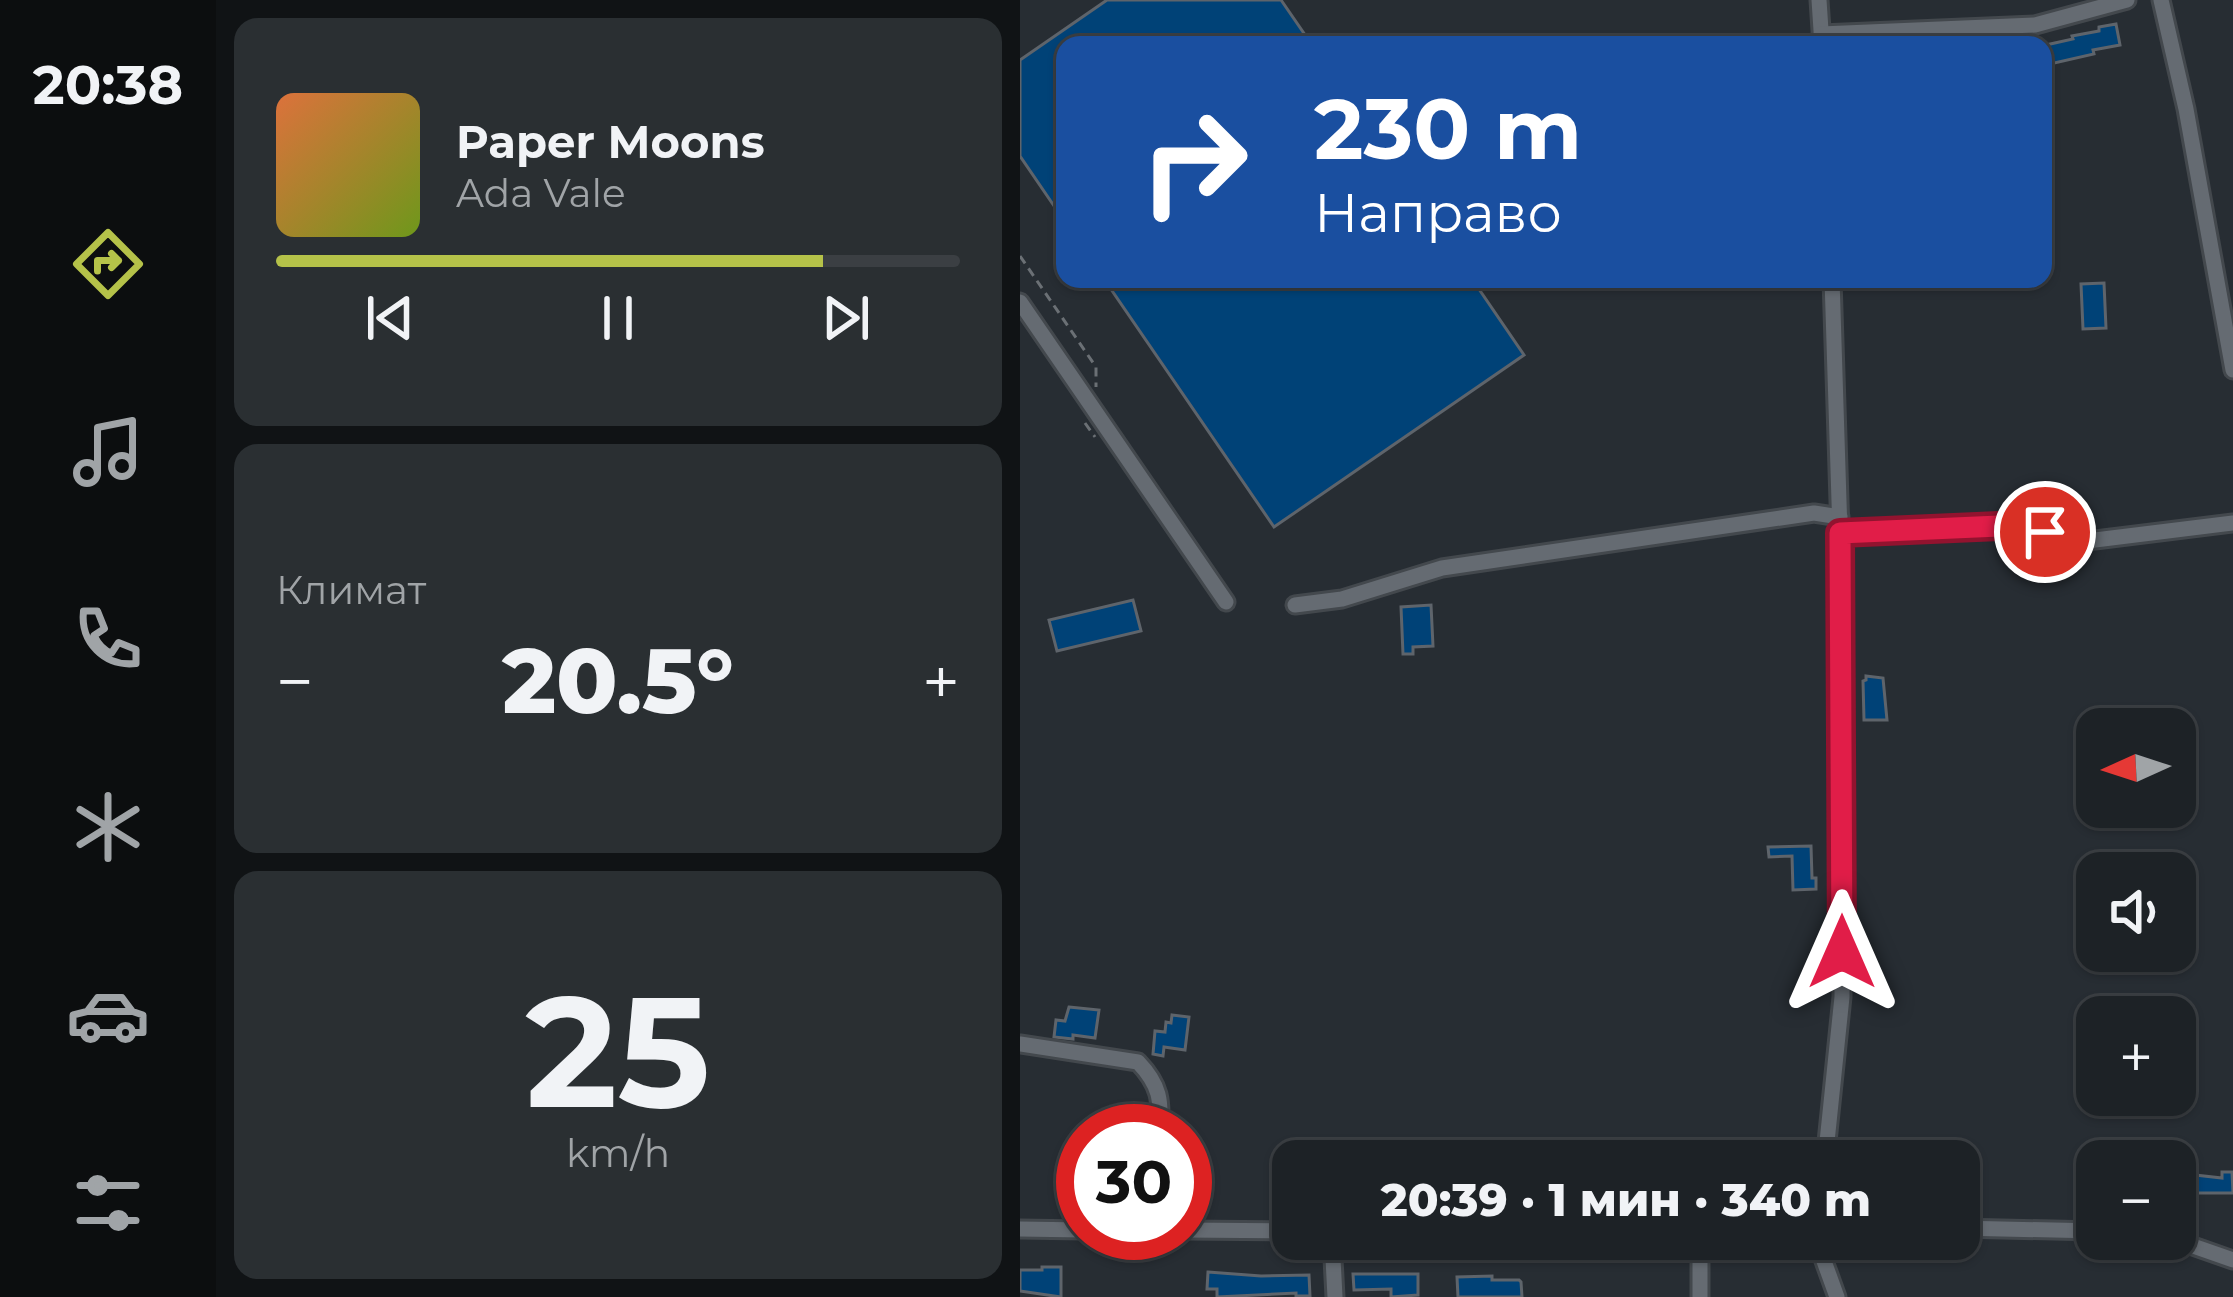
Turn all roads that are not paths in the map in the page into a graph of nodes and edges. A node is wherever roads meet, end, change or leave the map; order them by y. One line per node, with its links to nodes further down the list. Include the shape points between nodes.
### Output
1 (1819, 0): 4 (street)
2 (2127, 0): 5 (street, via 2036,25)
3 (2161, 0): 8 (street)
4 (1822, 36)
5 (1868, 36)
6 (1832, 288): 10 (street)
7 (1020, 302): 11 (street)
8 (2233, 370)
9 (2233, 523): 10 (street, via 2087,541 2022,525)
10 (1840, 525): 12 (street, via 1814,513 1442,568); 15 (street, via 1842,997)
11 (1226, 602)
12 (1295, 605)
13 (1020, 1044): 14 (street, via 1138,1062)
14 (1160, 1104)
15 (1827, 1140)
16 (1980, 1228): 20 (street)
17 (1020, 1229): 18 (street)
18 (1056, 1230)
19 (1212, 1230): 21 (street)
20 (2076, 1231)
21 (1272, 1232)
22 (2196, 1247): 26 (street)
23 (1333, 1260): 27 (street)
24 (1700, 1260): 28 (street)
25 (1824, 1260): 29 (street)
26 (2233, 1260)
27 (1335, 1297)
28 (1700, 1297)
29 (1837, 1297)

